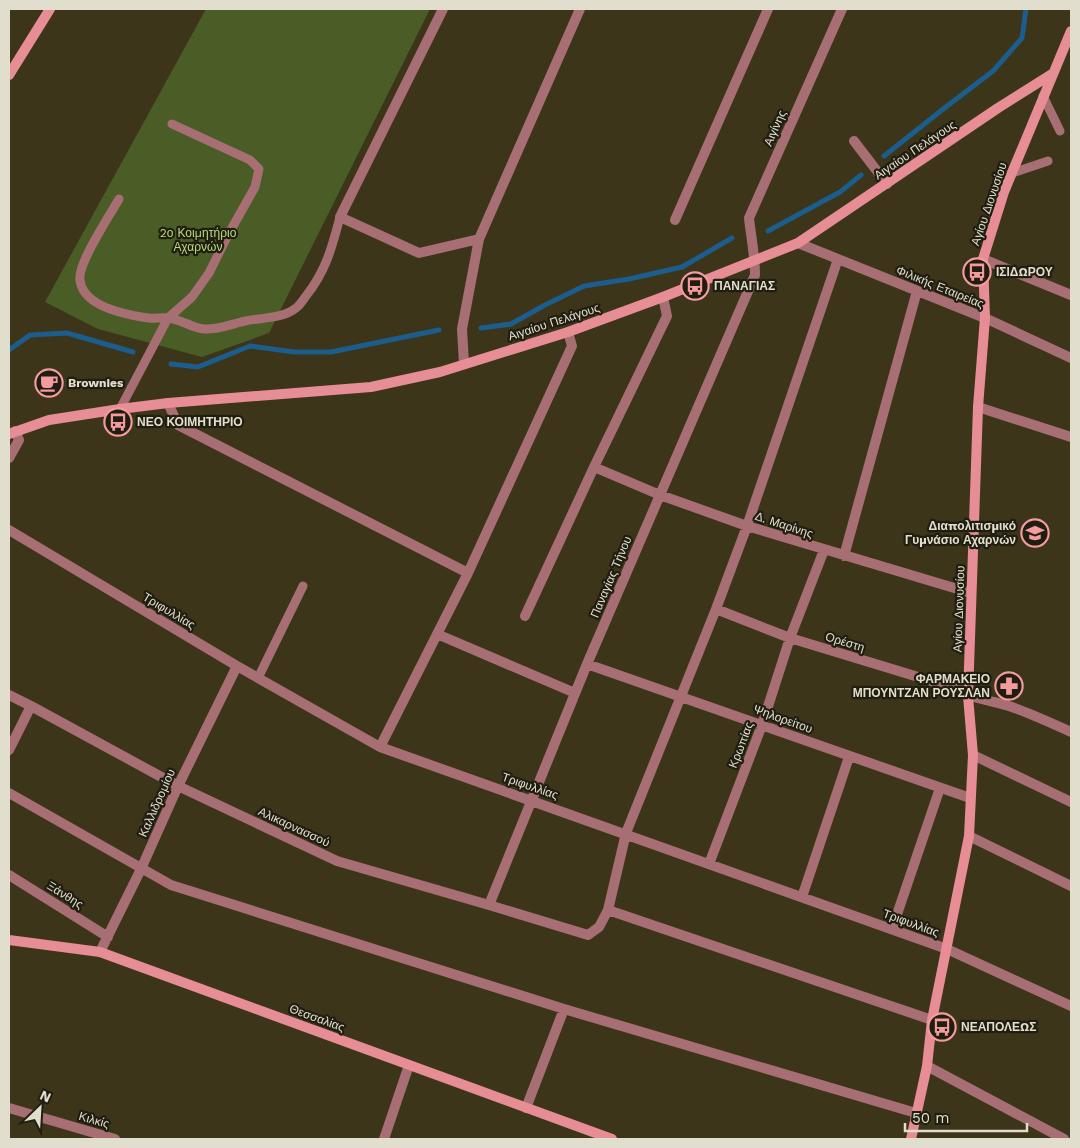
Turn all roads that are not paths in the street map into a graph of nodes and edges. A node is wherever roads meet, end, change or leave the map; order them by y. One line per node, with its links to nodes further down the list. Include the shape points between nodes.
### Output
1 (50, 9): 8 (street)
2 (443, 9): 17 (street)
3 (580, 9): 19 (street)
4 (768, 9): 18 (street)
5 (842, 9): 23 (street, Αιγίνης, via 749,218)
6 (1071, 31): 7 (street, Αγίου Διονυσίου)
7 (1052, 74): 9 (street, Αγίου Διονυσίου); 15 (street, Αιγαίου Πελάγους)
8 (9, 75)
9 (1043, 96): 11 (lane); 14 (street, Αγίου Διονυσίου)
10 (172, 124): 27 (lane, via 250,160 259,169 255,187 209,273 192,297)
11 (1060, 131)
12 (854, 141): 15 (street)
13 (1048, 161): 14 (lane)
14 (1012, 174): 21 (street, Αγίου Διονυσίου)
15 (887, 184): 20 (street, Αιγαίου Πελάγους)
16 (119, 199): 27 (lane, via 79,272 80,282 87,295 105,308 118,313)
17 (340, 217): 19 (street, via 419,253); 27 (lane, via 330,254 313,286 296,308 277,316 225,328 203,329)
18 (675, 220)
19 (479, 239): 31 (street, via 462,329)
20 (798, 243): 22 (street, Φιλικής Εταιρείας); 23 (street, Αιγαίου Πελάγους)
21 (983, 258): 25 (street); 28 (street, Αγίου Διονυσίου)
22 (838, 259): 24 (street, Φιλικής Εταιρείας); 40 (street)
23 (755, 260): 26 (street, Αιγαίου Πελάγους); 39 (street, Παναγίας Τήνου, via 755,274)
24 (917, 291): 28 (street, Φιλικής Εταιρείας); 43 (street)
25 (1071, 295)
26 (663, 297): 29 (street, Αιγαίου Πελάγους); 38 (street, via 667,316)
27 (168, 318): 34 (lane)
28 (985, 318): 30 (street, Φιλικής Εταιρείας); 33 (street, Αγίου Διονυσίου)
29 (568, 332): 31 (street, Αιγαίου Πελάγους); 44 (street, via 572,346)
30 (1071, 358)
31 (464, 364): 32 (street, Αιγαίου Πελάγους, via 371,386)
32 (168, 404): 34 (street, Αιγαίου Πελάγους); 44 (street, via 178,425)
33 (978, 407): 36 (street); 46 (street, Αγίου Διονυσίου)
34 (120, 409): 35 (street, Αιγαίου Πελάγους, via 49,420)
35 (12, 432): 37 (street, via 19,440)
36 (1071, 437)
37 (9, 458)
38 (594, 467): 39 (street, Δ. Μαρίνης); 48 (street)
39 (660, 494): 40 (street, Δ. Μαρίνης); 51 (street, Παναγίας Τήνου)
40 (747, 526): 42 (street, Δ. Μαρίνης); 47 (street)
41 (9, 530): 52 (street, Τριφυλλίας)
42 (824, 550): 43 (street, Δ. Μαρίνης); 50 (street, Κρωπίας)
43 (844, 556): 46 (street, Δ. Μαρίνης)
44 (468, 573): 49 (street)
45 (303, 586): 53 (lane)
46 (971, 594): 57 (street, Αγίου Διονυσίου)
47 (716, 609): 50 (street, Ορέστη); 56 (street)
48 (525, 616)
49 (437, 634): 54 (street); 61 (street)
50 (790, 638): 57 (street, Ορέστη, via 961,690); 59 (street, Κρωπίας)
51 (587, 664): 54 (street, Παναγίας Τήνου); 56 (street, Ψηλορείτου)
52 (237, 666): 53 (street, Τριφυλλίας); 65 (street, Καλλιδρομίου)
53 (258, 678): 61 (street, Τριφυλλίας)
54 (575, 693): 69 (street, Παναγίας Τήνου)
55 (9, 695): 58 (street, Αλικαρνασσού)
56 (680, 696): 59 (street, Ψηλορείτου); 71 (street)
57 (968, 696): 60 (street, Ορέστη, via 1011,706); 63 (street, Αγίου Διονυσίου)
58 (31, 706): 62 (street); 65 (street, Αλικαρνασσού)
59 (762, 725): 64 (street, Ψηλορείτου); 73 (street, Κρωπίας)
60 (1071, 732)
61 (380, 747): 69 (street, Τριφυλλίας)
62 (9, 750)
63 (974, 755): 68 (street, Αγίου Διονυσίου); 70 (street)
64 (849, 756): 66 (street, Ψηλορείτου); 77 (street)
65 (178, 786): 74 (street, Καλλιδρομίου); 78 (street, Αλικαρνασσού, via 337,861)
66 (940, 788): 68 (street, Ψηλορείτου); 80 (street)
67 (9, 793): 74 (street)
68 (970, 798): 72 (street, Αγίου Διονυσίου)
69 (531, 800): 71 (street, Τριφυλλίας); 78 (street, Παναγίας Τήνου)
70 (1071, 802)
71 (626, 833): 73 (street, Τριφυλλίας); 79 (street)
72 (969, 836): 76 (street); 83 (street, Αγίου Διονυσίου)
73 (709, 864): 77 (street, Τριφυλλίας)
74 (141, 869): 81 (street, Καλλιδρομίου); 86 (street, via 170,885)
75 (9, 875): 81 (street, Ξάνθης)
76 (1071, 886)
77 (802, 897): 80 (street, Τριφυλλίας)
78 (489, 905): 79 (street, Αλικαρνασσού, via 588,935 600,927)
79 (608, 910): 87 (street)
80 (892, 930): 83 (street, Τριφυλλίας)
81 (108, 937): 84 (street, Καλλιδρομίου)
82 (9, 940): 84 (street, Θεσσαλίας)
83 (947, 949): 85 (street, Τριφυλλίας); 87 (street, Αγίου Διονυσίου)
84 (100, 952): 88 (street, Θεσσαλίας)
85 (1071, 1006)
86 (564, 1009): 91 (street); 92 (street)
87 (932, 1020): 89 (street, Αγίου Διονυσίου)
88 (409, 1066): 91 (street, Θεσσαλίας); 94 (street)
89 (927, 1066): 92 (street, Αγίου Διονυσίου); 97 (street)
90 (9, 1108): 93 (street, Κιλκίς)
91 (526, 1108): 95 (street, Θεσσαλίας)
92 (916, 1113): 96 (street, Αγίου Διονυσίου)
93 (115, 1139)
94 (384, 1139)
95 (612, 1139)
96 (911, 1139)
97 (1064, 1139)

